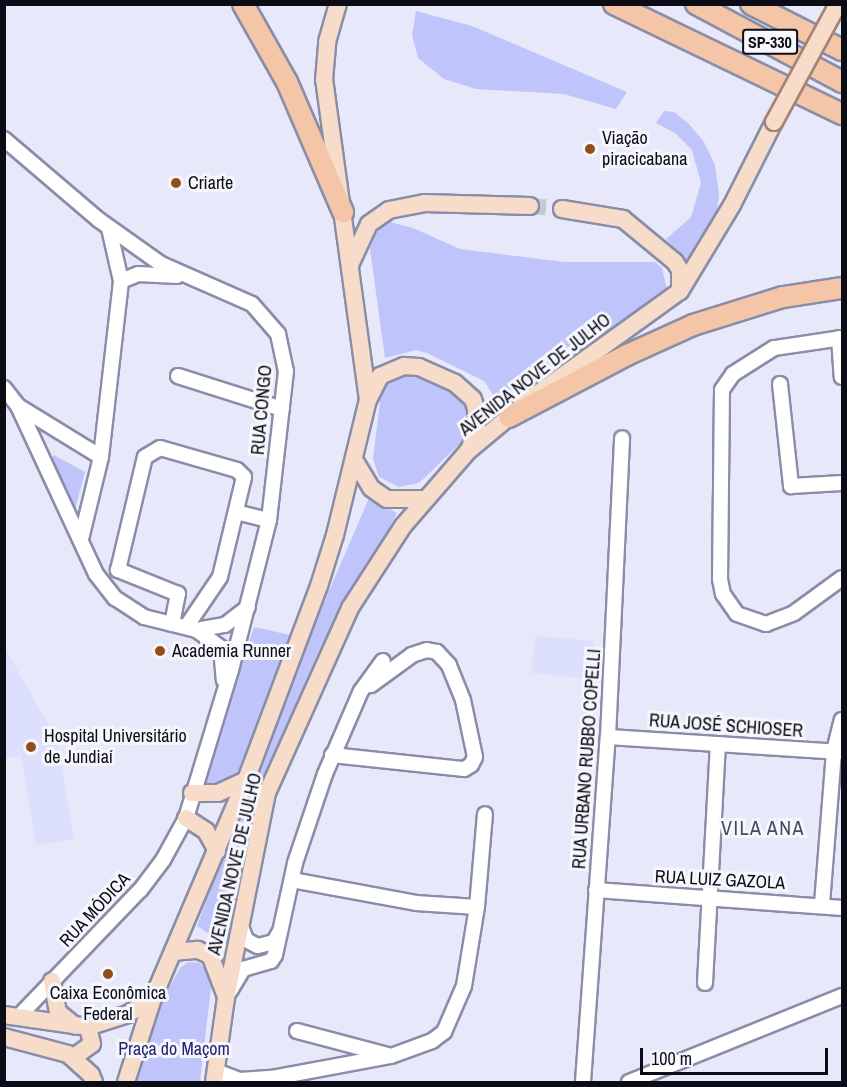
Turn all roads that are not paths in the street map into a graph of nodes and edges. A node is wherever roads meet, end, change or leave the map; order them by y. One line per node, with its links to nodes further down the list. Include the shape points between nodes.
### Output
1 (243, 4): 13 (highway, via 287,82)
2 (338, 4): 13 (main road, AVENIDA NOVE DE JULHO, via 327,42 324,81)
3 (614, 4): 9 (highway)
4 (696, 4): 8 (highway, SP-330)
5 (751, 4): 7 (highway, SP-330)
6 (838, 4): 19 (main road, bridge, via 732,205)
7 (843, 50)
8 (843, 82)
9 (843, 114)
10 (4, 140): 14 (street, RUA CONGO)
11 (530, 206): 15 (main road, via 424,203 388,210 369,224)
12 (562, 209): 19 (main road, via 623,219 675,262 680,270)
13 (343, 212): 15 (main road, AVENIDA NOVE DE JULHO)
14 (108, 228): 16 (street, RUA CONGO); 17 (street)
15 (350, 266): 25 (main road, AVENIDA NOVE DE JULHO)
16 (186, 278): 17 (street, via 138,274); 27 (street, RUA CONGO, via 252,304 268,319 283,350 286,371)
17 (120, 281): 32 (street)
18 (843, 288): 29 (highway, via 783,297 693,325)
19 (680, 291): 29 (main road, AVENIDA NOVE DE JULHO)
20 (841, 338): 22 (street); 39 (street, via 774,348 733,374 722,390 723,594 744,620 766,624 794,613)
21 (178, 376): 27 (street)
22 (843, 377)
23 (780, 384): 34 (street, via 791,486)
24 (4, 388): 26 (street)
25 (368, 400): 31 (main road, via 380,376 404,366 419,367 454,382 476,409 477,431); 33 (main road, AVENIDA NOVE DE JULHO)
26 (18, 406): 28 (street); 32 (street); 38 (street)
27 (282, 409): 37 (street, RUA CONGO)
28 (4, 412)
29 (509, 417): 31 (main road, AVENIDA NOVE DE JULHO)
30 (622, 438): 47 (street, RUA URBANO RUBBO COPELLI)
31 (468, 451): 35 (main road, AVENIDA NOVE DE JULHO)
32 (101, 457): 38 (street)
33 (354, 461): 35 (main road, via 371,488 387,499); 51 (main road, AVENIDA NOVE DE JULHO, via 319,586)
34 (843, 483)
35 (424, 499): 62 (main road, AVENIDA NOVE DE JULHO, via 350,608 287,742 267,793)
36 (236, 512): 37 (street); 41 (street, via 244,482 241,473 160,448 145,457 118,570 178,594); 42 (street, via 220,577)
37 (269, 520): 40 (street, RUA CONGO)
38 (81, 539): 41 (street, via 96,574 115,598 139,615)
39 (840, 580)
40 (248, 607): 42 (street, via 225,625); 44 (street, RUA CONGO)
41 (172, 624): 42 (street)
42 (191, 628): 44 (street, via 221,648)
43 (383, 662): 45 (street)
44 (224, 686): 52 (street, RUA CONGO)
45 (361, 691): 50 (street); 50 (street, via 412,655 436,651 449,665 463,700 475,757 464,769)
46 (843, 720): 49 (street)
47 (608, 737): 48 (street, RUA JOSÉ SCHIOSER); 57 (street, RUA URBANO RUBBO COPELLI)
48 (718, 744): 49 (street, RUA JOSÉ SCHIOSER); 58 (street)
49 (838, 752): 59 (street)
50 (332, 755): 56 (street, via 303,834)
51 (246, 780): 52 (main road, via 218,793); 55 (main road, AVENIDA NOVE DE JULHO)
52 (192, 793): 54 (street, RUA CONGO)
53 (485, 814): 60 (street)
54 (186, 818): 55 (main road, via 206,831); 65 (street, RUA MÓDICA, via 163,860 140,890)
55 (217, 851): 64 (main road, AVENIDA NOVE DE JULHO)
56 (292, 880): 60 (street, via 416,903); 63 (street)
57 (596, 890): 58 (street, RUA LUIZ GAZOLA); 79 (street, RUA URBANO RUBBO COPELLI)
58 (710, 897): 59 (street, RUA LUIZ GAZOLA); 66 (street)
59 (822, 904): 61 (street, RUA LUIZ GAZOLA)
60 (477, 907): 74 (street, via 464,986 451,1024 432,1041)
61 (843, 908)
62 (240, 924): 63 (street, via 246,940 258,946 274,942); 69 (main road, AVENIDA NOVE DE JULHO)
63 (283, 926): 69 (street, via 271,961 243,969)
64 (173, 952): 68 (main road, AVENIDA NOVE DE JULHO); 69 (main road, via 198,950 210,956)
65 (52, 981): 70 (street, RUA MÓDICA); 71 (main road, via 58,1012)
66 (705, 983)
67 (843, 996): 80 (street)
68 (153, 998): 71 (main road, via 128,1014); 78 (main road, AVENIDA NOVE DE JULHO)
69 (226, 998): 76 (main road, AVENIDA NOVE DE JULHO)
70 (11, 1016): 71 (main road)
71 (82, 1027): 75 (main road, via 92,1044)
72 (297, 1031): 74 (street)
73 (4, 1037): 75 (main road)
74 (391, 1056): 76 (street, via 252,1080)
75 (74, 1057): 77 (main road)
76 (215, 1077)
77 (94, 1083)
78 (126, 1083)
79 (583, 1083)
80 (629, 1083)

